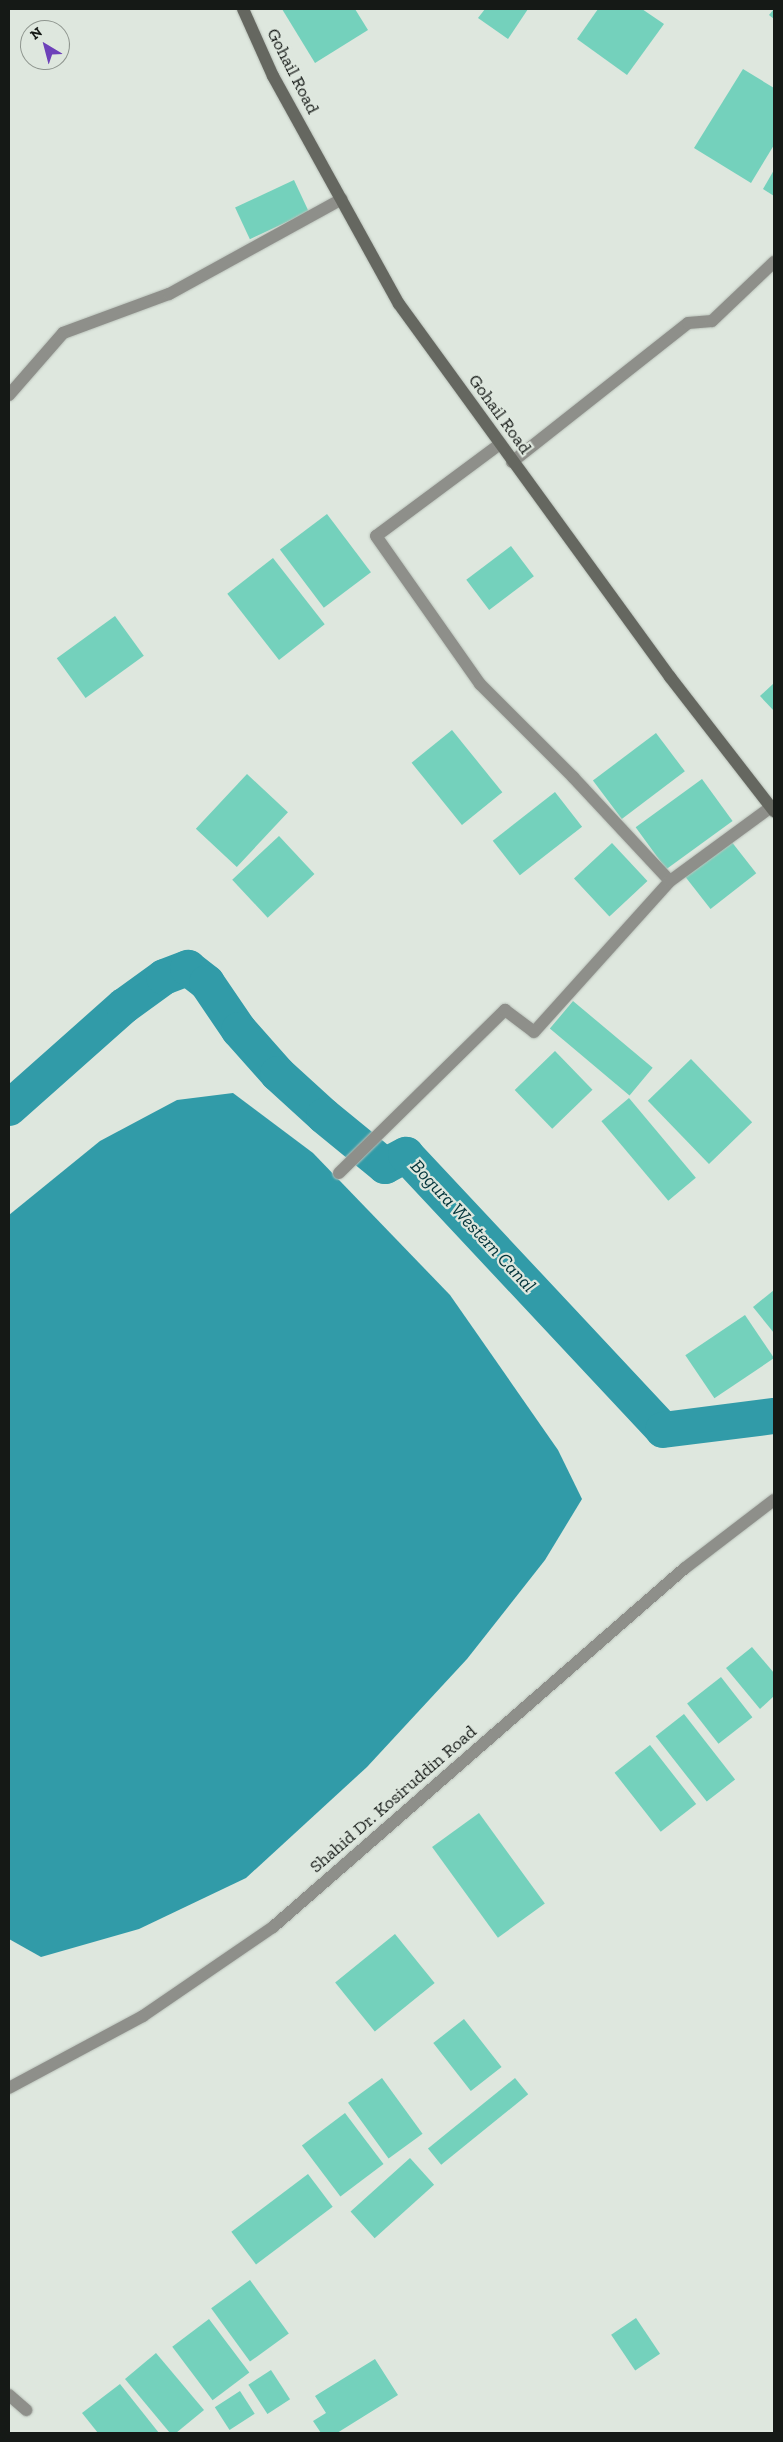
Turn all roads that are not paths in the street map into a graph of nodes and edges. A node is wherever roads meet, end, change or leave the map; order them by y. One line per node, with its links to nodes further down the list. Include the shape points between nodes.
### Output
1 (243, 9): 2 (main road, Gohail Road, via 273,76)
2 (342, 199): 4 (street, via 169,294 63,333); 5 (main road, Gohail Road, via 399,304)
3 (774, 262): 6 (street, via 712,322 688,323)
4 (9, 395)
5 (500, 444): 6 (main road, Gohail Road); 8 (street, via 376,536 480,684)
6 (512, 462): 7 (main road, Gohail Road, via 670,678)
7 (773, 809): 8 (street)
8 (670, 881): 9 (street, via 534,1032 505,1010)
9 (339, 1173)
10 (774, 1500): 11 (street, Shahid Dr. Kosiruddin Road, via 684,1568 273,1927 143,2016)
11 (9, 2088)
12 (9, 2395): 13 (street)
13 (26, 2410)

